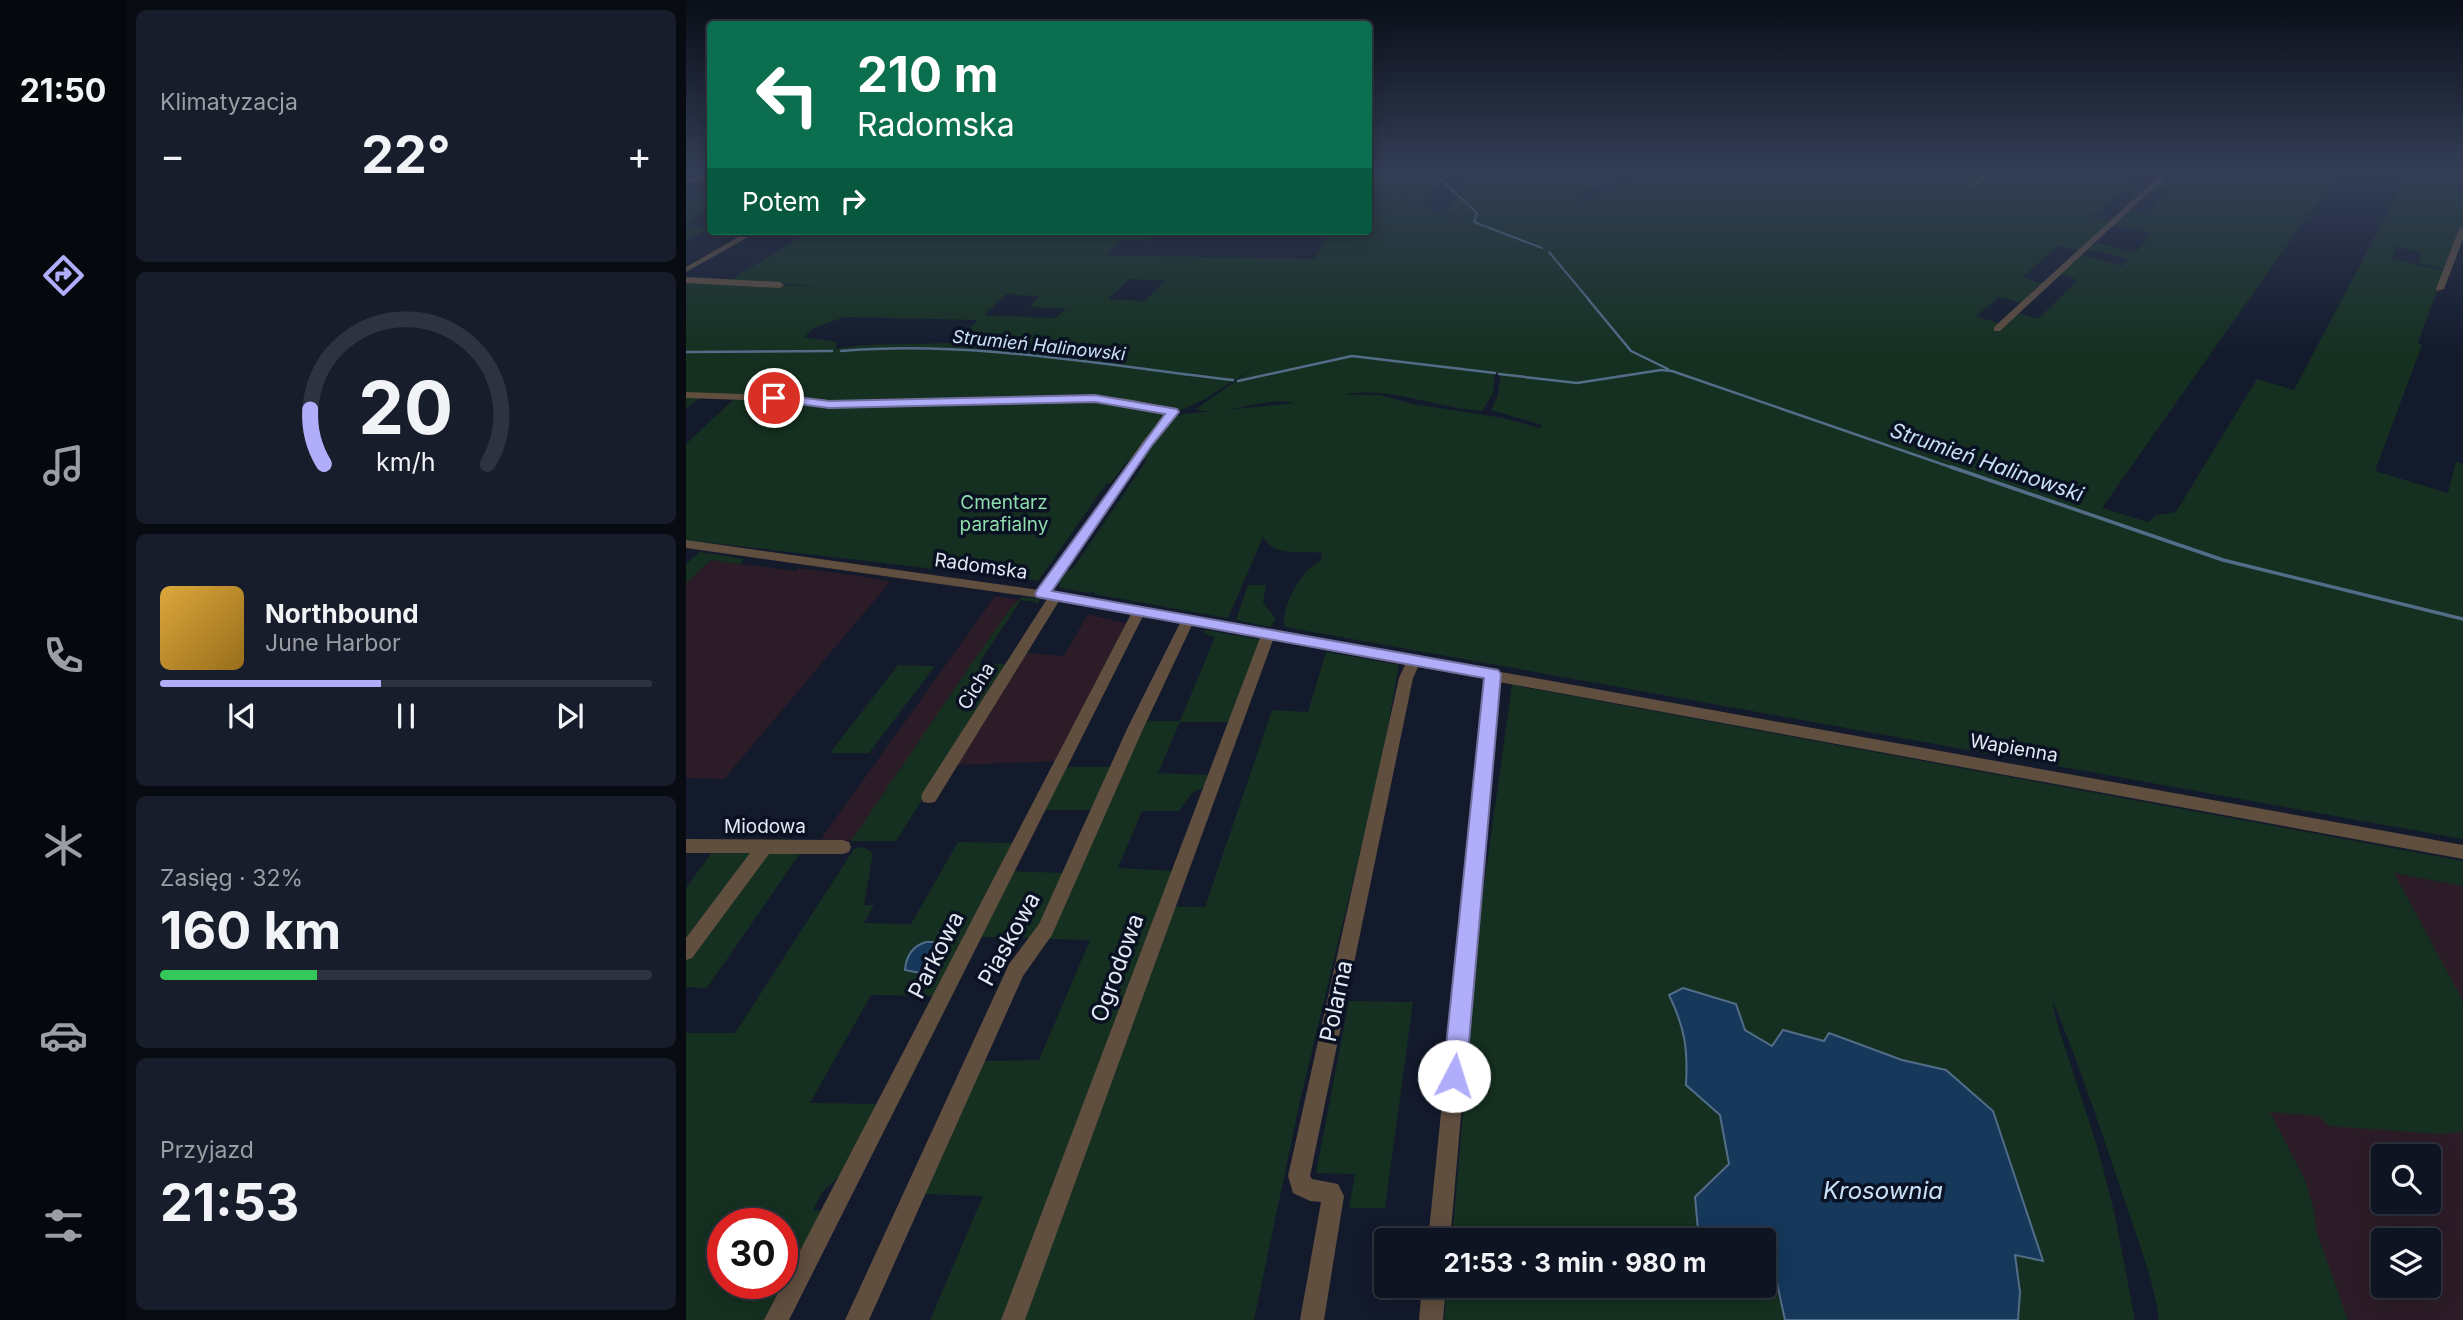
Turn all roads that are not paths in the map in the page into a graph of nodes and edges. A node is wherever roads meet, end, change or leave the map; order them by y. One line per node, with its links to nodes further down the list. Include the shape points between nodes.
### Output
1 (2103, 232): 8 (street)
2 (2462, 232): 7 (street)
3 (748, 235): 4 (street)
4 (686, 270)
5 (686, 280): 6 (street)
6 (779, 285)
7 (2440, 289)
8 (1997, 329)
9 (686, 395): 11 (street, Cicha, via 820,404 1095,398 1173,412 1148,442)
10 (686, 544): 11 (street, Radomska)
11 (1049, 595): 12 (street, Radomska); 18 (street, Cicha)
12 (1139, 611): 13 (street, Radomska); 26 (street, Parkowa)
13 (1188, 620): 14 (street, Radomska); 27 (street, Piaskowa, via 1045,929 1016,970)
14 (1268, 634): 15 (street, Radomska); 28 (street, Ogrodowa)
15 (1414, 660): 16 (street, Radomska); 29 (street, Polarna, via 1379,792 1299,1176 1301,1185 1333,1196)
16 (1493, 674): 17 (street, Radomska); 24 (street)
17 (1558, 686): 22 (street, Wapienna)
18 (929, 797)
19 (686, 846): 20 (street, Miodowa)
20 (764, 847): 21 (street, Miodowa); 23 (street)
21 (843, 847)
22 (2463, 852)
23 (686, 952)
24 (1440, 1228)
25 (1433, 1298): 30 (street)
26 (776, 1320)
27 (857, 1320)
28 (1013, 1320)
29 (1312, 1320)
30 (1431, 1320)

